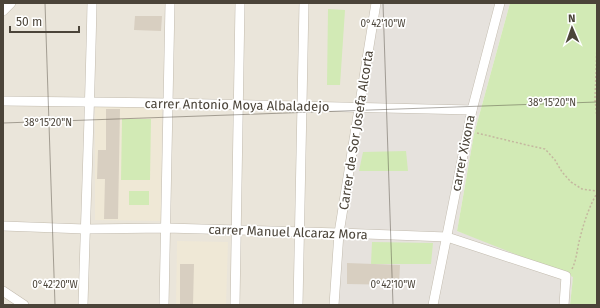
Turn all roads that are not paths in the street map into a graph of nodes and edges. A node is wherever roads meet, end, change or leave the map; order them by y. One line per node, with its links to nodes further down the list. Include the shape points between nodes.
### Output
1 (11, 3): 8 (street)
2 (92, 3): 10 (street)
3 (170, 3): 11 (street)
4 (240, 3): 12 (street)
5 (304, 3): 13 (street)
6 (376, 3): 14 (street, Carrer de Sor Josefa Alcorta)
7 (500, 3): 15 (street, carrer Xixona)
8 (3, 11)
9 (3, 100): 10 (street, carrer Antonio Moya Albaladejo)
10 (90, 102): 11 (street, carrer Antonio Moya Albaladejo); 18 (street)
11 (168, 103): 12 (street, carrer Antonio Moya Albaladejo); 17 (street)
12 (239, 104): 13 (street, carrer Antonio Moya Albaladejo); 19 (street)
13 (302, 106): 14 (street, carrer Antonio Moya Albaladejo); 20 (street)
14 (359, 107): 15 (street, carrer Antonio Moya Albaladejo); 21 (street, Carrer de Sor Josefa Alcorta)
15 (472, 110): 22 (street, carrer Xixona)
16 (3, 226): 18 (street, carrer Manuel Alcaraz Mora)
17 (166, 228): 18 (street, carrer Manuel Alcaraz Mora); 19 (street, carrer Manuel Alcaraz Mora); 26 (street)
18 (85, 229): 25 (street)
19 (237, 230): 20 (street, carrer Manuel Alcaraz Mora); 27 (street)
20 (300, 232): 21 (street, carrer Manuel Alcaraz Mora); 28 (street)
21 (339, 233): 22 (street, carrer Manuel Alcaraz Mora); 29 (street, Carrer de Sor Josefa Alcorta)
22 (447, 237): 30 (street, carrer Xixona); 31 (street, carrer Manuel Alcaraz Mora, via 566,276)
23 (3, 291): 24 (street)
24 (24, 305)
25 (83, 305)
26 (164, 305)
27 (235, 305)
28 (298, 305)
29 (334, 305)
30 (433, 305)
31 (564, 305)

